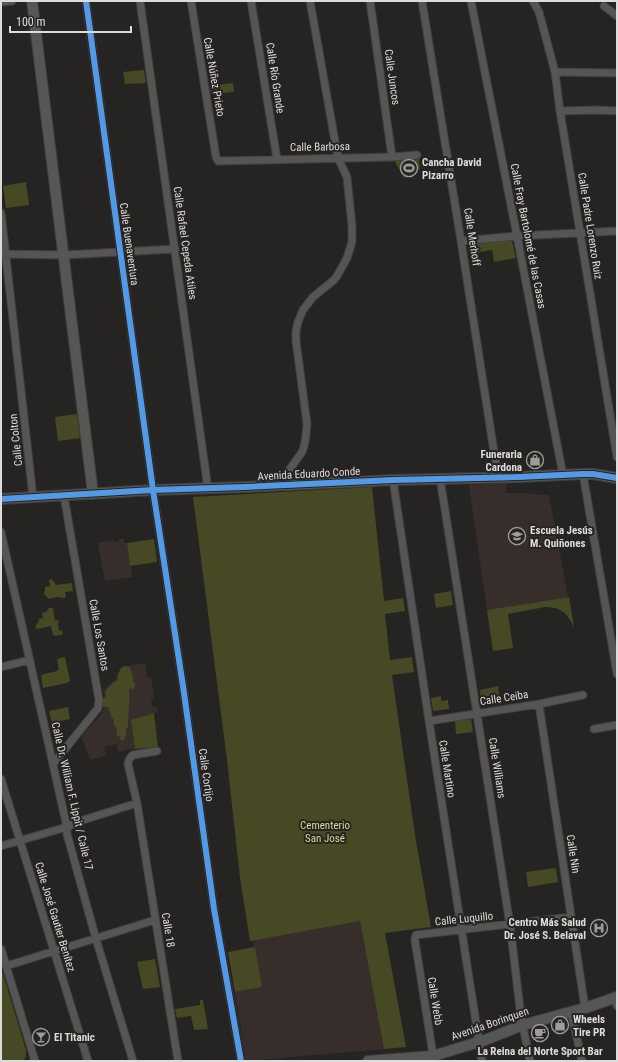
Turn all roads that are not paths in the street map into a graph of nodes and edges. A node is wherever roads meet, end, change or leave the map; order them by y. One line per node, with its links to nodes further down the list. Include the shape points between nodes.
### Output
1 (12, 1): 12 (street)
2 (32, 1): 32 (street)
3 (86, 1): 30 (street, Calle Buenaventura)
4 (140, 1): 29 (street, Calle Rafael Cepeda Atiles)
5 (191, 1): 23 (street, Calle Núñez Prieto, via 216,157 218,161)
6 (251, 1): 22 (street, Calle Río Grande)
7 (310, 1): 21 (street)
8 (370, 1): 20 (street, Calle Juncos)
9 (422, 1): 28 (street, Calle Merhoff)
10 (471, 1): 27 (street, Calle Fray Bartolomé de las Casas)
11 (533, 1): 15 (street, Calle Padre Lorenzo Ruiz, via 539,12)
12 (1, 2)
13 (604, 6): 14 (street)
14 (617, 16)
15 (555, 72): 16 (street); 17 (street, Calle Padre Lorenzo Ruiz)
16 (617, 73)
17 (560, 111): 18 (street); 26 (street, Calle Padre Lorenzo Ruiz)
18 (617, 111)
19 (417, 155): 20 (street, Calle Barbosa)
20 (392, 156): 21 (street, Calle Barbosa)
21 (338, 158): 22 (street, Calle Barbosa); 40 (street, via 347,177 352,242 337,276 307,303 298,322 296,341 307,424 303,449)
22 (277, 159): 23 (street, Calle Barbosa)
23 (224, 161)
24 (1, 213): 31 (street, Calle Colton)
25 (617, 231): 26 (street)
26 (580, 233): 27 (street); 33 (street, Calle Padre Lorenzo Ruiz)
27 (518, 236): 28 (street); 35 (street, Calle Fray Bartolomé de las Casas)
28 (461, 241): 36 (street, Calle Merhoff)
29 (175, 250): 30 (street); 41 (street, Calle Rafael Cepeda Atiles)
30 (120, 252): 32 (street); 42 (street, Calle Buenaventura)
31 (3, 254): 32 (street); 45 (street, Calle Colton)
32 (64, 255): 43 (street)
33 (617, 457)
34 (583, 474): 35 (street, Avenida Eduardo Conde); 38 (street, Avenida Eduardo Conde); 50 (street)
35 (563, 475): 36 (street, Avenida Eduardo Conde)
36 (498, 477): 37 (street, Avenida Eduardo Conde)
37 (440, 478): 39 (street, Avenida Eduardo Conde); 53 (street, Calle Williams)
38 (617, 478)
39 (393, 480): 40 (street, Avenida Eduardo Conde); 54 (street, Calle Martino)
40 (278, 486): 41 (street, Avenida Eduardo Conde)
41 (208, 489): 42 (street, Avenida Eduardo Conde)
42 (153, 490): 43 (street, Avenida Eduardo Conde); 83 (street, Calle Cortijo, via 214,909)
43 (93, 494): 44 (street, Avenida Eduardo Conde)
44 (64, 496): 45 (street, Avenida Eduardo Conde); 58 (street, Calle Los Santos, via 99,700 98,708)
45 (33, 497): 46 (street, Avenida Eduardo Conde)
46 (1, 499)
47 (1, 532): 48 (street, Calle Dr. William F. Lippit / Calle 17)
48 (30, 660): 49 (street); 58 (street, Calle Dr. William F. Lippit / Calle 17)
49 (1, 667)
50 (617, 674)
51 (583, 695): 52 (street, Calle Ceiba)
52 (539, 704): 53 (street, Calle Ceiba); 64 (street, Calle Nin)
53 (477, 713): 54 (street, Calle Ceiba); 66 (street, Calle Williams)
54 (429, 721): 67 (street, Calle Martino)
55 (617, 725): 56 (street)
56 (594, 729)
57 (157, 751): 60 (street, Calle 18, via 133,755 128,760)
58 (53, 764): 61 (street, Calle Dr. William F. Lippit / Calle 17)
59 (1, 779): 62 (street, Calle José Gautier Benítez)
60 (137, 803): 61 (street); 65 (street, Calle 18)
61 (67, 827): 62 (street); 68 (street, Calle Dr. William F. Lippit / Calle 17)
62 (20, 841): 63 (street); 71 (street, Calle José Gautier Benítez)
63 (1, 846)
64 (571, 917): 66 (street, Calle Luquillo); 74 (street, Calle Nin)
65 (155, 920): 68 (street); 82 (street, Calle 18)
66 (510, 925): 67 (street, Calle Luquillo); 76 (street, Calle Williams)
67 (461, 930): 69 (street, Calle Luquillo, via 417,935); 77 (street, Calle Martino)
68 (96, 939): 71 (street); 81 (street, Calle Dr. William F. Lippit / Calle 17)
69 (415, 944): 78 (street, Calle Webb)
70 (1, 949): 72 (street)
71 (54, 951): 72 (street); 80 (street, Calle José Gautier Benítez)
72 (6, 966): 79 (street)
73 (616, 1000): 74 (street, Avenida Borinquen)
74 (585, 1008): 75 (street, Avenida Borinquen)
75 (571, 1011): 76 (street, Avenida Borinquen); 88 (street)
76 (523, 1025): 77 (street, Avenida Borinquen); 87 (street, Calle Williams)
77 (479, 1042): 78 (street, Avenida Borinquen); 86 (street, Calle Martino)
78 (433, 1058): 85 (street, Avenida Borinquen)
79 (35, 1061)
80 (88, 1061)
81 (133, 1061)
82 (178, 1061)
83 (241, 1061)
84 (368, 1061): 85 (street, Avenida Borinquen)
85 (376, 1061)
86 (482, 1061)
87 (530, 1061)
88 (582, 1061)

